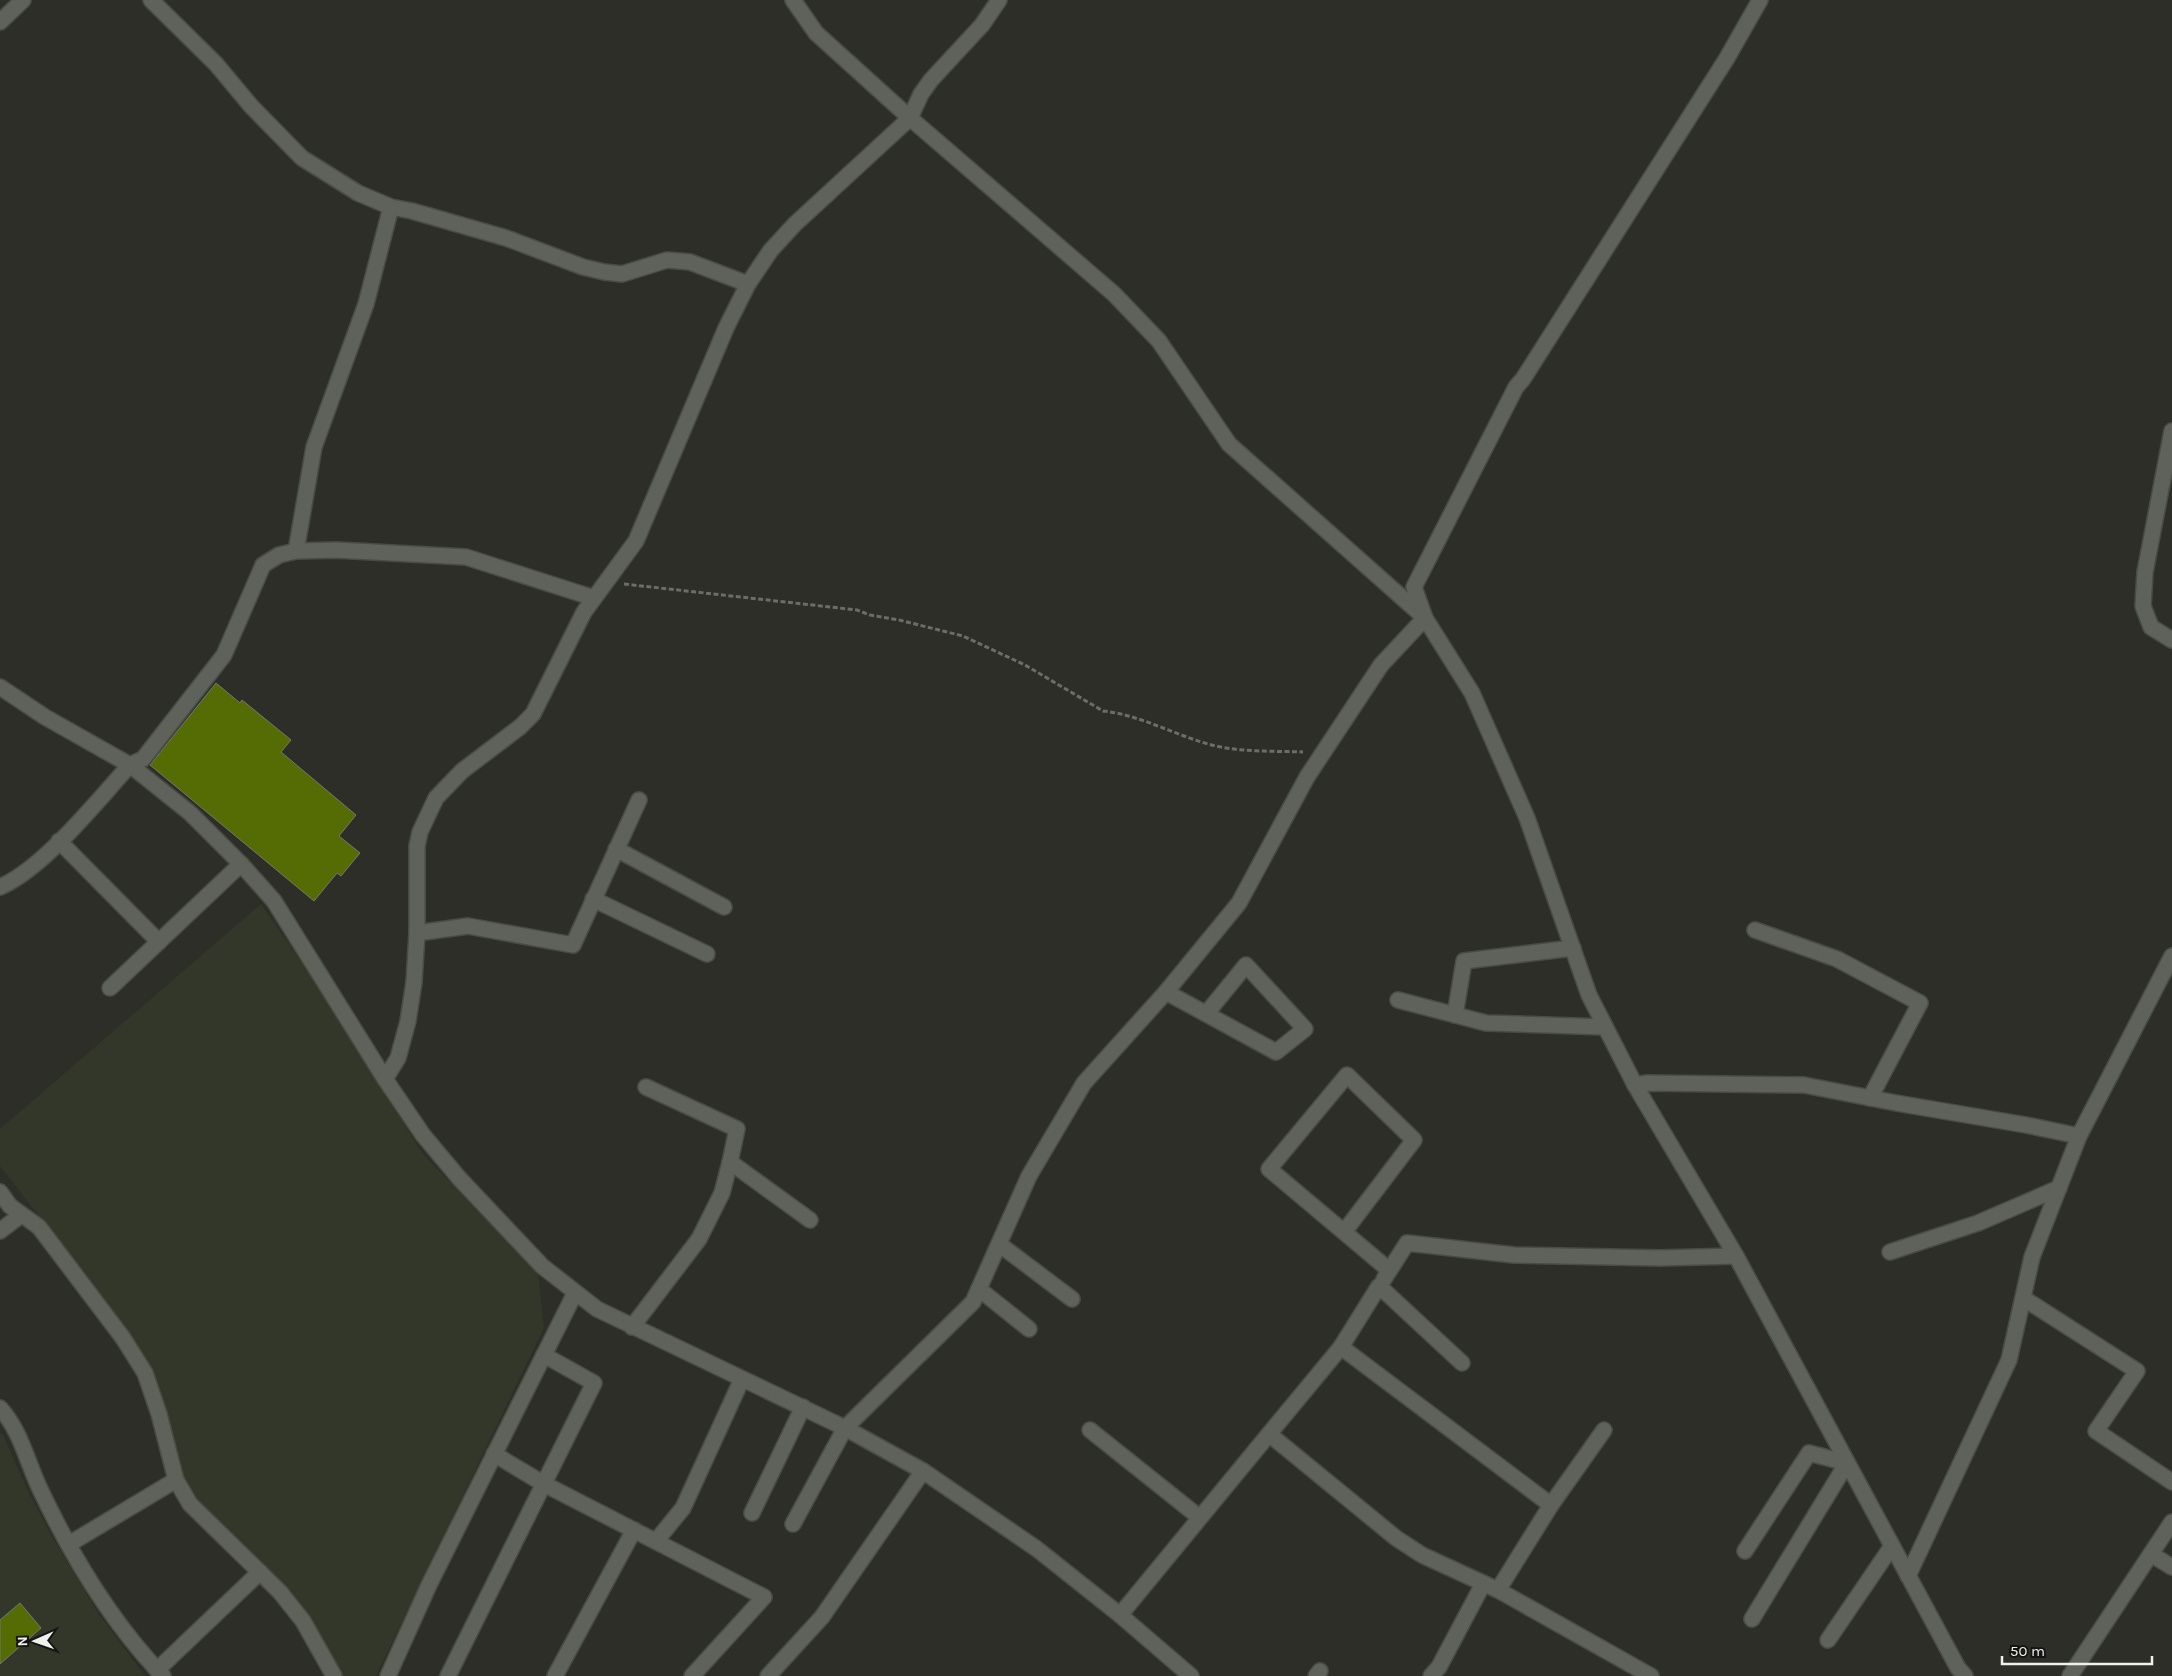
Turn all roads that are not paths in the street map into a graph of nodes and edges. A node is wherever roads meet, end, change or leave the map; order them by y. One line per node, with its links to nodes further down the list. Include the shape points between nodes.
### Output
1 (24, 0): 6 (street)
2 (151, 0): 8 (street, via 216,64 302,158 358,193)
3 (793, 0): 7 (street, via 816,33)
4 (999, 0): 7 (street, via 982,26 931,80)
5 (1760, 0): 13 (street, via 1727,58 1516,387 1414,587)
6 (0, 22)
7 (910, 118): 9 (street, via 795,224); 13 (street, via 1114,294 1159,341 1229,444)
8 (391, 207): 9 (street, via 506,238 604,272 622,274 667,260 690,262); 11 (street, via 366,304 314,447)
9 (748, 284): 12 (street, via 726,328 636,540)
10 (2172, 431): 14 (street, via 2145,572 2143,606 2152,627)
11 (296, 550): 12 (street, via 466,557); 16 (street, via 269,559 263,565 224,655 143,759)
12 (594, 598): 25 (street, via 532,714 520,727 462,771 436,798 417,846)
13 (1425, 618): 27 (street, via 1472,693 1527,818); 31 (street, via 1381,665 1308,777 1239,903)
14 (2172, 640)
15 (0, 687): 16 (street, via 45,717)
16 (130, 765): 18 (street); 20 (street, via 190,813)
17 (638, 800): 19 (street)
18 (59, 842): 21 (street, via 36,864); 26 (street)
19 (616, 849): 22 (street); 23 (street)
20 (241, 864): 26 (street); 36 (street, via 274,902)
21 (0, 887)
22 (593, 900): 25 (street, via 573,945 468,926); 28 (street)
23 (724, 907)
24 (1755, 930): 39 (street, via 1837,959 1920,1003)
25 (417, 933): 36 (street, via 408,1021 398,1058)
26 (159, 942): 30 (street)
27 (1573, 948): 34 (street, via 1464,961); 35 (street, via 1589,995)
28 (707, 954)
29 (2172, 956): 40 (street)
30 (110, 988)
31 (1166, 992): 33 (street); 48 (street, via 1084,1083 1029,1176)
32 (1398, 1000): 34 (street)
33 (1206, 1014): 33 (street, via 1276,1052 1304,1029 1246,965)
34 (1455, 1015): 35 (street, via 1486,1023)
35 (1605, 1027): 37 (street)
36 (385, 1079): 54 (street, via 423,1135 459,1178 542,1266)
37 (1635, 1085): 39 (street, via 1804,1085); 50 (street)
38 (646, 1087): 41 (street, via 737,1129)
39 (1870, 1098): 40 (street)
40 (2079, 1136): 42 (street)
41 (730, 1162): 45 (street); 57 (street, via 722,1193 699,1239)
42 (2059, 1188): 49 (street, via 1978,1223); 55 (street, via 2032,1257)
43 (0, 1192): 44 (street)
44 (21, 1215): 46 (street); 72 (street, via 38,1227 123,1338 145,1373)
45 (810, 1220)
46 (0, 1230)
47 (1344, 1232): 47 (street, via 1269,1169 1347,1075 1414,1140); 51 (street)
48 (999, 1244): 53 (street); 56 (street)
49 (1890, 1252)
50 (1736, 1256): 51 (street, via 1514,1255 1407,1243); 70 (street)
51 (1389, 1270): 52 (street)
52 (1379, 1286): 59 (street); 61 (street)
53 (979, 1289): 58 (street); 65 (street, via 973,1302)
54 (575, 1293): 57 (street); 60 (street)
55 (2023, 1298): 73 (street, via 2137,1371 2096,1431); 88 (street, via 2009,1360)
56 (1072, 1299)
57 (632, 1327): 62 (street)
58 (1029, 1329)
59 (1341, 1347): 68 (street); 75 (street)
60 (544, 1355): 69 (street); 74 (street, via 594,1383)
61 (1462, 1363)
62 (742, 1379): 63 (street); 81 (street, via 683,1508)
63 (802, 1407): 65 (street); 76 (street)
64 (0, 1408): 82 (street, via 12,1422 40,1490)
65 (845, 1428): 71 (street); 79 (street)
66 (1090, 1430): 77 (street)
67 (1604, 1430): 75 (street)
68 (1269, 1434): 77 (street); 89 (street, via 1396,1538 1422,1555)
69 (494, 1454): 74 (street); 98 (street)
70 (1847, 1463): 83 (street); 84 (street, via 1809,1453); 92 (street)
71 (923, 1472): 91 (street, via 1037,1549); 102 (street, via 822,1617)
72 (176, 1480): 82 (street); 87 (street, via 190,1504)
73 (2172, 1482)
74 (544, 1484): 80 (street); 99 (street)
75 (1551, 1504): 90 (street)
76 (752, 1513)
77 (1199, 1517): 91 (street)
78 (2172, 1522): 85 (street)
79 (793, 1524)
80 (634, 1530): 81 (street); 100 (street)
81 (656, 1541): 101 (street, via 764,1597)
82 (69, 1544): 94 (street, via 110,1614)
83 (1892, 1546): 88 (street); 93 (street)
84 (1745, 1551)
85 (2151, 1554): 86 (street); 105 (street)
86 (2172, 1567)
87 (260, 1572): 94 (street); 97 (street, via 303,1620)
88 (1908, 1576): 95 (street)
89 (1484, 1584): 90 (street); 104 (street)
90 (1498, 1590): 96 (street)
91 (1120, 1615): 103 (street)
92 (1752, 1619)
93 (1828, 1640)
94 (160, 1673)
95 (1959, 1673)
96 (1646, 1675)
97 (334, 1676)
98 (388, 1676)
99 (448, 1676)
100 (555, 1676)
101 (692, 1676)
102 (768, 1676)
103 (1191, 1676)
104 (1431, 1676)
105 (2070, 1676)

